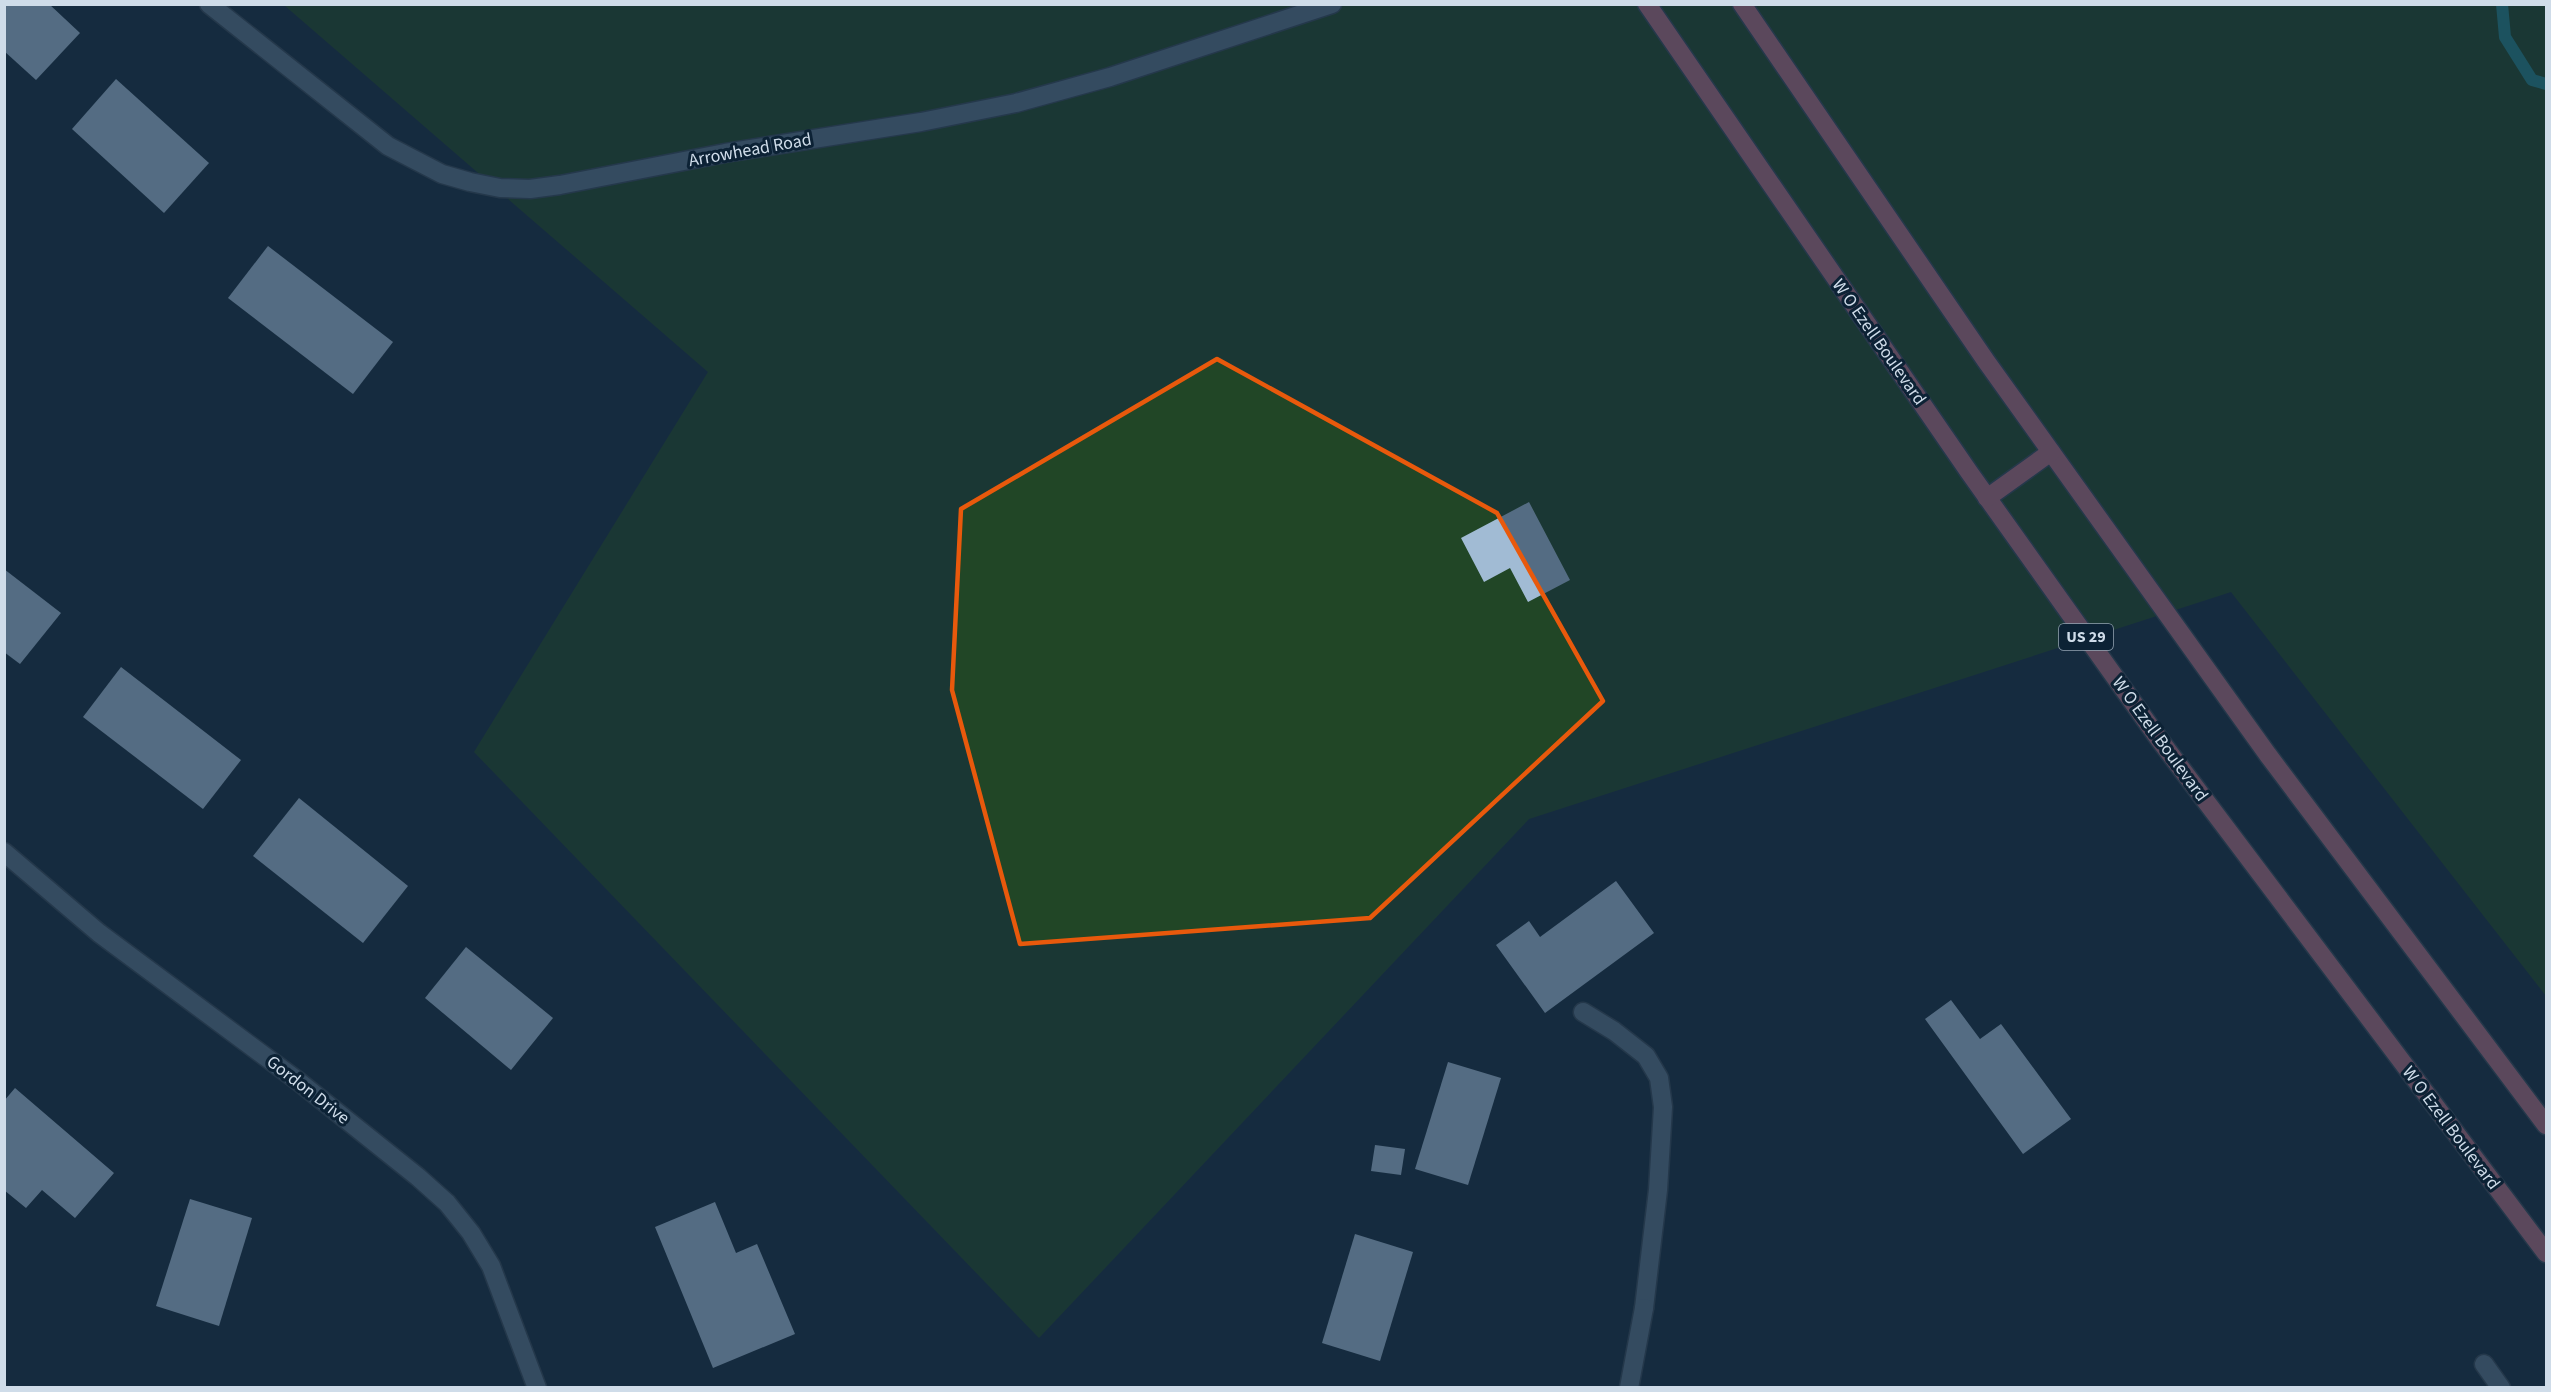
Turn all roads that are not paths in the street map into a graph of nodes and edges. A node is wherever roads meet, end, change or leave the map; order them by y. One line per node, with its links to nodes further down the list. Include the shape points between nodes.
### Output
1 (209, 4): 2 (street, Arrowhead Road, via 388,146 442,174 470,183 530,189 1016,103 1110,77)
2 (1332, 4)
3 (1647, 4): 6 (main road, W O Ezell Boulevard / US 29)
4 (1742, 4): 5 (main road)
5 (2051, 452): 6 (main road); 9 (main road, via 2268,755)
6 (1988, 498): 10 (main road, W O Ezell Boulevard / US 29, via 2166,748)
7 (4, 852): 12 (street, Gordon Drive, via 99,933 298,1081 447,1203 491,1266)
8 (1583, 1012): 13 (street, via 1646,1056 1659,1078 1663,1107 1644,1308)
9 (2547, 1125)
10 (2547, 1253)
11 (2484, 1364): 14 (street)
12 (537, 1388)
13 (1629, 1388)
14 (2501, 1388)

